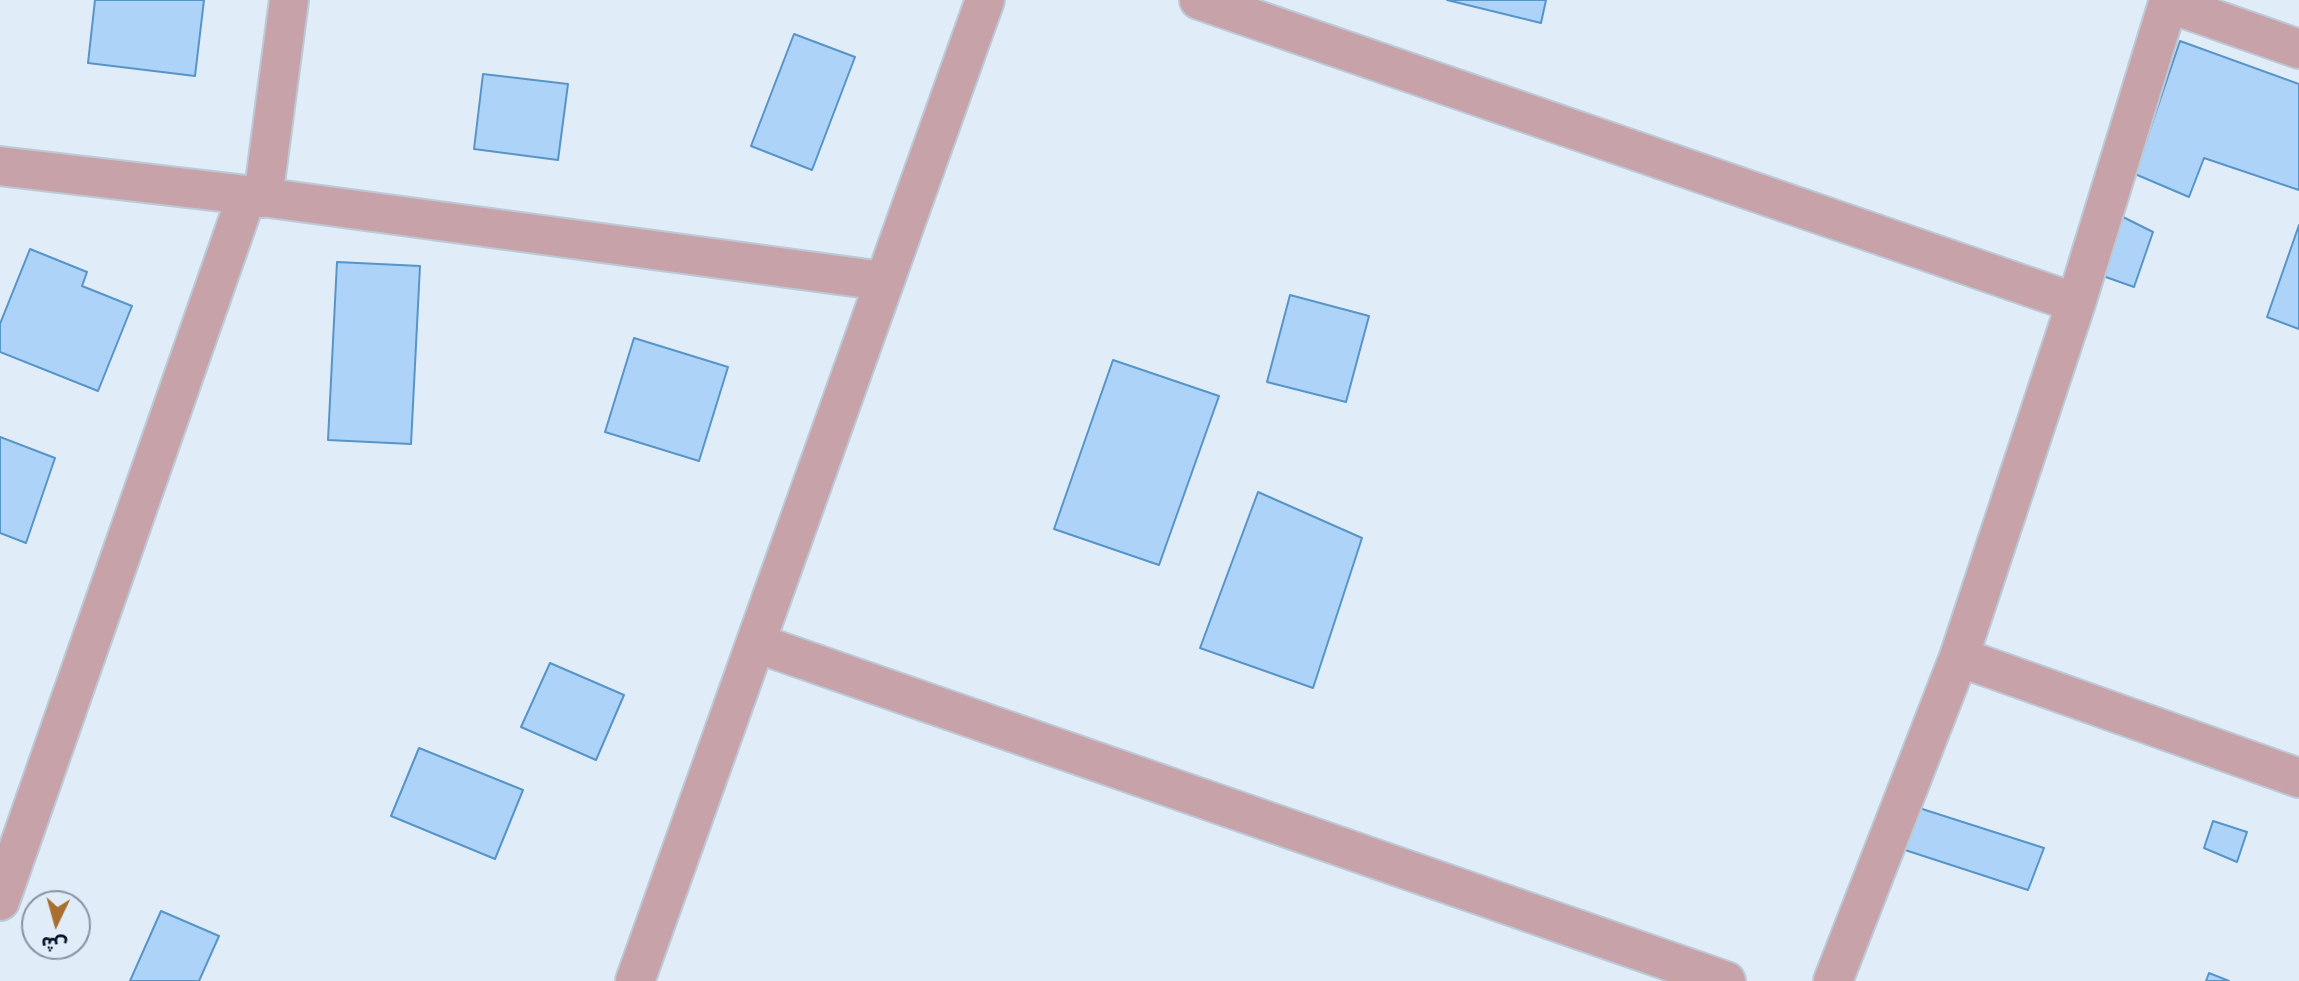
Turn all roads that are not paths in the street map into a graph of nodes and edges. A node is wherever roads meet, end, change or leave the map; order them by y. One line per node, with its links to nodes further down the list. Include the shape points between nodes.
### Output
1 (289, 0): 7 (street)
2 (985, 0): 8 (street)
3 (1199, 0): 9 (street)
4 (2168, 1): 5 (street); 9 (street)
5 (2299, 49)
6 (0, 166): 7 (street)
7 (255, 196): 8 (street); 13 (street)
8 (883, 281): 10 (street)
9 (2076, 303): 11 (street)
10 (756, 643): 14 (street); 15 (street)
11 (1959, 657): 12 (street); 16 (street)
12 (2299, 778)
13 (0, 901)
14 (635, 981)
15 (1726, 981)
16 (1833, 981)

